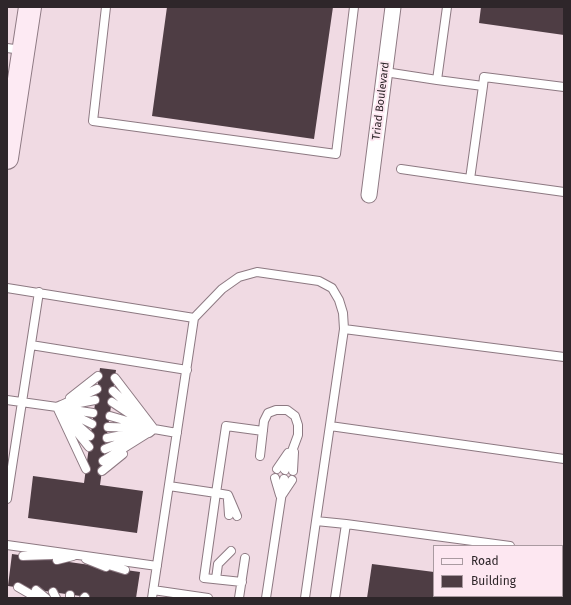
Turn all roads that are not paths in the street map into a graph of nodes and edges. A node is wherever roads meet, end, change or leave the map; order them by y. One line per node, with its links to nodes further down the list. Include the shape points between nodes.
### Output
1 (30, 7): 6 (street)
2 (106, 7): 3 (lane, via 93,121 336,154)
3 (354, 7)
4 (393, 7): 7 (street, Triad Boulevard)
5 (447, 7): 8 (lane)
6 (15, 49): 11 (street)
7 (385, 72): 8 (lane); 16 (street, Triad Boulevard)
8 (437, 80): 9 (lane)
9 (483, 86): 10 (lane, via 484,77); 14 (lane)
10 (564, 87)
11 (12, 88): 12 (street)
12 (7, 158)
13 (401, 169): 14 (lane)
14 (470, 179): 15 (lane)
15 (564, 192)
16 (369, 195)
17 (7, 288): 18 (lane)
18 (38, 292): 19 (lane); 21 (lane)
19 (194, 318): 20 (lane, via 222,289 239,278 257,272 319,281 332,288 343,313); 23 (lane)
20 (344, 329): 22 (lane); 36 (lane)
21 (31, 345): 23 (lane); 30 (lane)
22 (564, 357)
23 (187, 370): 40 (lane)
24 (98, 376): 32 (lane)
25 (115, 378): 38 (lane)
26 (97, 389): 32 (lane)
27 (113, 391): 38 (lane)
28 (7, 400): 30 (lane)
29 (95, 400): 32 (lane)
30 (22, 402): 32 (lane); 55 (lane)
31 (112, 402): 38 (lane)
32 (57, 407): 33 (lane); 35 (lane); 41 (lane); 43 (lane); 46 (lane); 49 (lane)
33 (93, 413)
34 (110, 416): 38 (lane)
35 (92, 424)
36 (330, 426): 47 (lane); 57 (lane)
37 (108, 427): 38 (lane)
38 (154, 429): 40 (lane); 42 (lane); 44 (lane); 48 (lane); 51 (lane)
39 (263, 431): 45 (lane); 50 (lane, via 268,413 287,410 295,416 298,435); 54 (lane, via 226,426)
40 (177, 433): 53 (lane)
41 (90, 436)
42 (107, 438)
43 (89, 447)
44 (105, 449)
45 (260, 456)
46 (87, 459)
47 (564, 459)
48 (103, 461)
49 (86, 469)
50 (285, 470)
51 (102, 471)
52 (284, 479): 79 (lane)
53 (169, 486): 54 (lane); 68 (lane)
54 (216, 492): 56 (lane, via 228,494); 71 (lane, via 204,578)
55 (7, 499)
56 (233, 515)
57 (316, 521): 58 (lane); 80 (lane)
58 (346, 524): 60 (lane); 81 (lane)
59 (7, 545): 65 (lane)
60 (503, 545)
61 (227, 550): 71 (lane, via 218,564)
62 (23, 556): 65 (lane)
63 (41, 558): 65 (lane)
64 (245, 558): 72 (lane)
65 (75, 559): 66 (lane); 67 (lane); 68 (lane); 69 (lane); 70 (lane)
66 (57, 560)
67 (89, 565)
68 (157, 566): 75 (lane)
69 (106, 567)
70 (125, 570)
71 (216, 579): 72 (lane)
72 (242, 582): 78 (lane)
73 (18, 587): 74 (lane)
74 (36, 594): 76 (lane)
75 (153, 594): 77 (lane)
76 (46, 598)
77 (208, 598)
78 (239, 598)
79 (266, 598)
80 (305, 598)
81 (335, 598)

